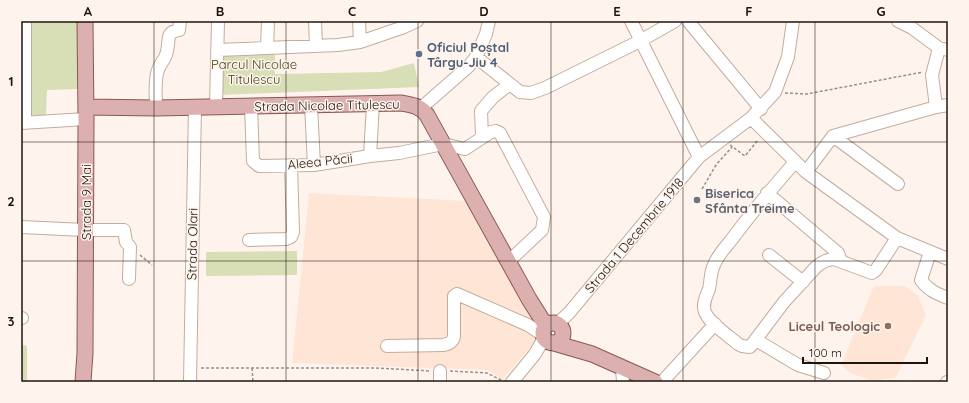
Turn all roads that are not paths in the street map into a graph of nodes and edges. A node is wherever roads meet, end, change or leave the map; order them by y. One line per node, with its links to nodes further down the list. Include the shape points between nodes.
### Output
1 (25, 21): 35 (street)
2 (85, 21): 33 (main road, Strada 9 Mai)
3 (180, 21): 30 (street, via 180,30 169,35 167,51 158,68)
4 (218, 21): 21 (street)
5 (268, 21): 19 (street)
6 (315, 21): 18 (street)
7 (359, 21): 17 (street)
8 (417, 21): 17 (street)
9 (489, 21): 22 (street)
10 (631, 21): 16 (street)
11 (675, 21): 16 (street)
12 (688, 21): 32 (street)
13 (793, 21): 32 (street, Strada 1 Decembrie 1918, via 788,57 775,92)
14 (898, 21): 15 (street)
15 (913, 24): 20 (street)
16 (640, 41): 23 (street, via 530,94 520,92); 40 (street)
17 (360, 42): 18 (street)
18 (316, 46): 19 (street)
19 (267, 48): 21 (street)
20 (943, 49): 28 (street, via 932,75)
21 (217, 50): 27 (street)
22 (476, 57): 23 (street); 31 (street)
23 (510, 84): 37 (street, via 493,97 481,111)
24 (311, 104): 25 (main road, Strada Nicolae Titulescu); 26 (main road, Strada Nicolae Titulescu); 43 (street)
25 (373, 104): 31 (main road, Strada Nicolae Titulescu, via 401,103); 39 (street)
26 (251, 105): 27 (main road, Strada Nicolae Titulescu); 42 (street, Aleea Păcii, via 253,161 259,166)
27 (216, 106): 29 (main road, Strada Nicolae Titulescu)
28 (942, 106): 36 (street)
29 (195, 107): 30 (main road, Strada Nicolae Titulescu); 66 (street, Strada Olari)
30 (156, 108): 33 (main road, Strada Nicolae Titulescu)
31 (421, 108): 38 (main road)
32 (761, 109): 34 (street, Strada 1 Decembrie 1918)
33 (86, 113): 35 (street); 48 (main road, Strada 9 Mai)
34 (751, 118): 40 (street, Strada 1 Decembrie 1918, via 727,144); 41 (street)
35 (23, 122)
36 (833, 136): 44 (street); 45 (street)
37 (482, 137): 38 (street, via 464,149); 55 (street, via 491,132 500,133 544,217 542,230)
38 (443, 144): 39 (street, Aleea Păcii); 55 (main road)
39 (370, 156): 43 (street, Aleea Păcii)
40 (699, 157): 60 (street, Strada 1 Decembrie 1918)
41 (795, 162): 44 (street); 46 (street)
42 (292, 165): 43 (street, Aleea Păcii); 50 (street, via 291,237)
43 (314, 165)
44 (806, 172): 49 (street)
45 (898, 184)
46 (767, 193): 54 (street, via 838,253); 59 (street, via 714,264 704,304 708,318)
47 (21, 227): 48 (street)
48 (85, 230): 56 (street, via 124,230 126,242 130,247); 65 (main road, Strada 9 Mai)
49 (897, 238): 51 (street); 54 (street, via 872,273)
50 (249, 240)
51 (930, 252): 53 (street); 58 (street, via 922,280 934,293)
52 (769, 256): 57 (street)
53 (948, 259)
54 (841, 261): 57 (street, via 828,259 822,262)
55 (508, 262): 60 (main road)
56 (129, 279)
57 (803, 282): 61 (street, via 784,302)
58 (948, 298)
59 (715, 324): 61 (street, via 742,346 750,348); 69 (street)
60 (552, 332): 62 (street, via 528,325 457,294 454,296 454,336 449,344); 64 (main road, via 592,354); 67 (street, Strada 1 Decembrie 1918)
61 (756, 340): 63 (street, via 798,365)
62 (387, 346)
63 (824, 373)
64 (622, 375): 68 (main road)
65 (83, 382)
66 (190, 382)
67 (512, 382)
68 (655, 382)
69 (662, 382)

